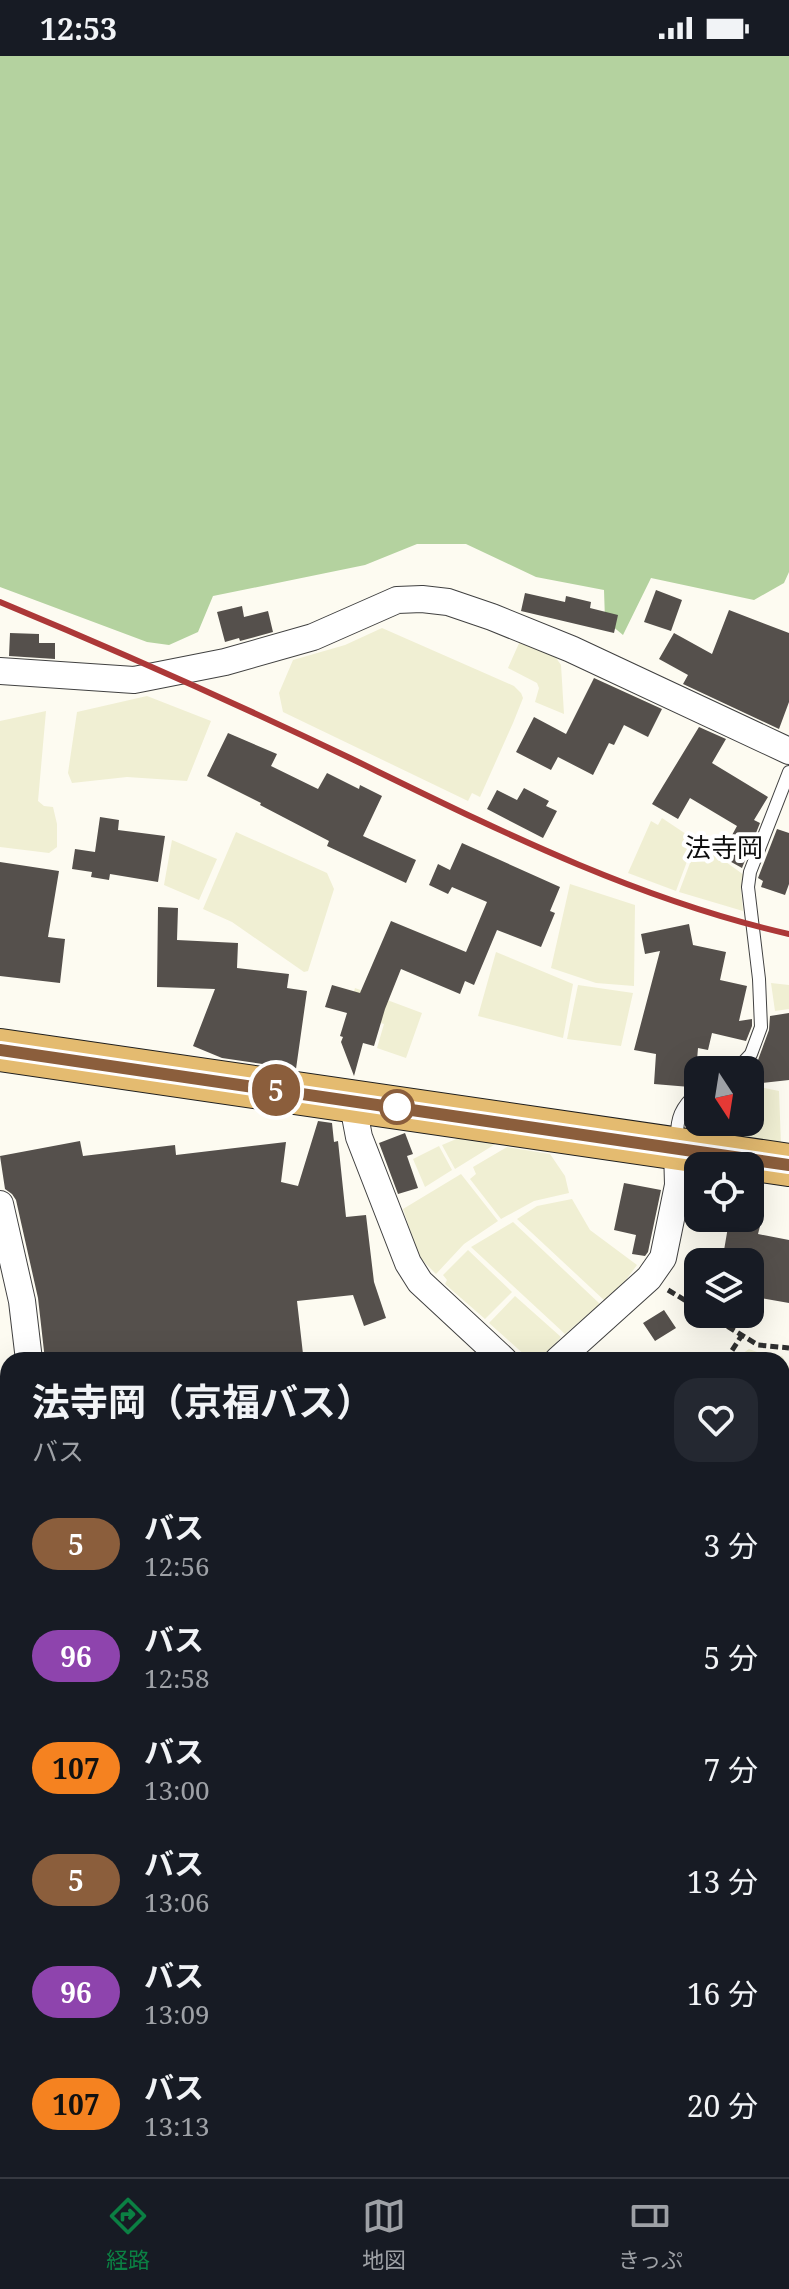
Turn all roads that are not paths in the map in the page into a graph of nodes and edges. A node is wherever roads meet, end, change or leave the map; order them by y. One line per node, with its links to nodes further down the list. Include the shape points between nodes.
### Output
1 (0, 671): 2 (street, via 134,680 225,662 313,637 397,600 422,599 448,602 571,649)
2 (789, 751)
3 (789, 772): 5 (lane, via 750,872 761,1027)
4 (0, 1050): 6 (highway)
5 (749, 1056)
6 (352, 1100): 8 (highway); 12 (street, via 359,1137 408,1263 420,1282)
7 (684, 1104): 8 (lane, via 676,1124)
8 (677, 1149): 9 (highway); 13 (street, via 678,1185 663,1258 649,1278)
9 (789, 1165)
10 (0, 1204): 11 (street)
11 (28, 1352)
12 (495, 1352)
13 (567, 1352)

